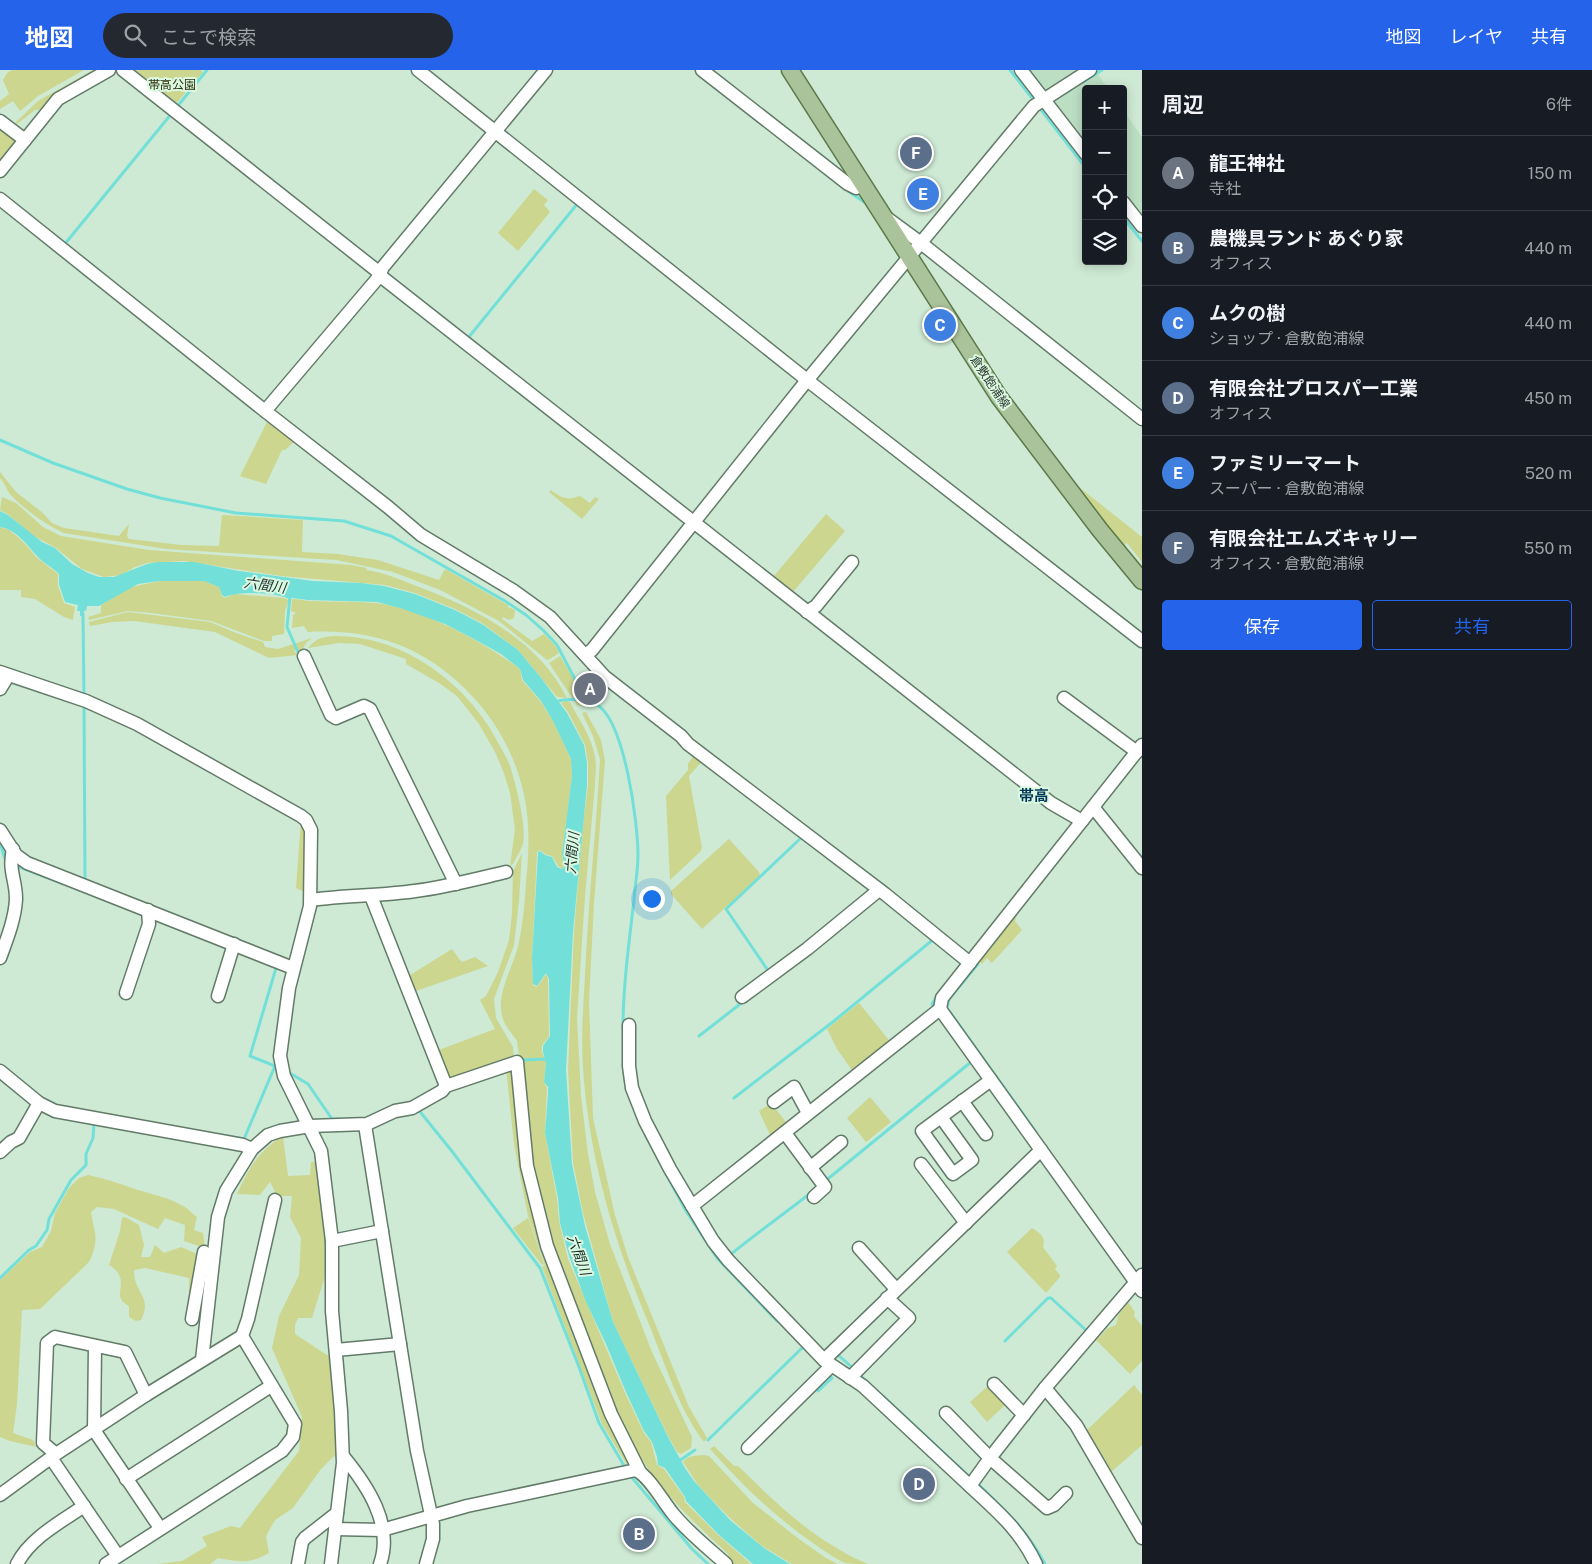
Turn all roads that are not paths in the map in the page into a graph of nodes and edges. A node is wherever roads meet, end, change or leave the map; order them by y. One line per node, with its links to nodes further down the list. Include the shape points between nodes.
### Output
1 (109, 70): 12 (street, via 58,99)
2 (123, 70): 20 (street)
3 (418, 70): 11 (street)
4 (546, 70): 11 (street)
5 (702, 70): 15 (street, via 848,184 856,188)
6 (1021, 70): 9 (street)
7 (1090, 70): 9 (street)
8 (794, 72): 15 (main road, 倉敷飽浦線)
9 (1038, 103): 13 (street); 19 (street)
10 (0, 121): 12 (street)
11 (493, 133): 20 (street); 21 (street)
12 (25, 140): 14 (street)
13 (1082, 150)
14 (0, 172)
15 (863, 184): 19 (main road, 倉敷飽浦線, via 882,215)
16 (0, 199): 22 (street)
17 (1127, 207): 18 (street)
18 (1142, 226)
19 (916, 248): 21 (street); 23 (street); 26 (main road, 倉敷飽浦線, via 999,397 1077,502)
20 (380, 273): 22 (street); 24 (street)
21 (805, 382): 24 (street); 28 (street)
22 (268, 408): 29 (street, via 432,543 534,605)
23 (1142, 419)
24 (696, 520): 27 (street); 29 (street)
25 (852, 562): 27 (street)
26 (1142, 581)
27 (809, 610): 36 (street, via 1051,803)
28 (1142, 641)
29 (588, 653): 42 (street, via 605,677)
30 (304, 656): 41 (street, via 331,715 336,718 364,706 370,709)
31 (4, 674): 32 (street); 44 (street, via 84,700 155,733 306,820 311,830)
32 (0, 689)
33 (1064, 698): 34 (street)
34 (1139, 749): 35 (street)
35 (1094, 807): 36 (street); 39 (street)
36 (1079, 820): 48 (street)
37 (0, 830): 38 (street)
38 (11, 858): 45 (street); 47 (street, via 15,914)
39 (1142, 868)
40 (506, 872): 41 (street)
41 (456, 884): 43 (street)
42 (879, 890): 48 (street); 52 (street)
43 (369, 896): 44 (street); 56 (street)
44 (311, 900): 49 (street)
45 (147, 913): 46 (street); 50 (street, via 149,924)
46 (233, 948): 49 (street); 51 (street)
47 (0, 958)
48 (969, 960): 53 (street, via 942,998)
49 (293, 968): 64 (street, via 280,1056 283,1070)
50 (126, 993)
51 (218, 996)
52 (742, 997)
53 (937, 1011): 57 (street); 61 (street)
54 (629, 1025): 75 (street, via 632,1088 645,1121)
55 (0, 1070): 60 (street)
56 (445, 1083): 63 (street, via 442,1091 412,1108 395,1111); 102 (street, via 517,1062 527,1166 547,1246)
57 (988, 1083): 58 (street); 70 (street)
58 (962, 1101): 62 (street); 66 (street)
59 (774, 1102): 61 (street, via 794,1087)
60 (39, 1103): 68 (street, via 55,1111); 69 (street, via 19,1138)
61 (808, 1113): 65 (street)
62 (941, 1117)
63 (368, 1124): 64 (street); 77 (street)
64 (310, 1126): 68 (street, via 268,1134); 78 (street, via 322,1151)
65 (785, 1133): 72 (street); 75 (street)
66 (986, 1134)
67 (841, 1142): 72 (street)
68 (252, 1149): 88 (street, via 221,1203)
69 (0, 1152)
70 (1038, 1153): 76 (street); 81 (street)
71 (921, 1164): 76 (street)
72 (810, 1168): 73 (street, via 825,1188)
73 (814, 1197)
74 (275, 1200): 84 (street)
75 (692, 1206): 89 (street, via 728,1260)
76 (966, 1223): 82 (street)
77 (382, 1231): 78 (street); 85 (street)
78 (332, 1241): 87 (street, via 332,1311)
79 (859, 1248): 82 (street)
80 (204, 1252): 83 (street)
81 (1140, 1281): 93 (street)
82 (891, 1297): 89 (street); 90 (street, via 909,1318)
83 (192, 1319)
84 (242, 1336): 88 (street); 92 (street)
85 (400, 1344): 87 (street); 109 (street, via 417,1421 420,1465)
86 (95, 1346): 94 (street, via 124,1352); 97 (street); 99 (street, via 55,1337 47,1342 43,1443)
87 (336, 1350): 100 (street)
88 (202, 1360): 94 (street)
89 (827, 1363): 90 (street); 98 (street)
90 (855, 1374): 104 (street, via 863,1386)
91 (994, 1384): 96 (street)
92 (271, 1386): 103 (street); 110 (street, via 295,1424 293,1437 282,1451)
93 (1045, 1388): 96 (street); 113 (street, via 1076,1425)
94 (146, 1395): 97 (street)
95 (946, 1413): 101 (street)
96 (1024, 1415): 101 (street)
97 (94, 1430): 99 (street); 103 (street)
98 (748, 1448)
99 (54, 1456): 106 (street); 107 (street)
100 (343, 1456): 108 (street); 112 (street, via 376,1503)
101 (990, 1458): 104 (street); 105 (street, via 1047,1508)
102 (632, 1471): 109 (street); 121 (street)
103 (126, 1478): 110 (street)
104 (973, 1482): 122 (street, via 1011,1524)
105 (1066, 1493)
106 (0, 1495)
107 (84, 1506): 114 (street); 115 (street, via 38,1539)
108 (337, 1513): 111 (street); 117 (street, via 305,1538)
109 (435, 1515): 112 (street); 120 (street)
110 (160, 1528): 114 (street)
111 (335, 1529): 112 (street); 118 (street)
112 (382, 1530): 119 (street, via 384,1551)
113 (1142, 1538)
114 (118, 1556): 116 (street)
115 (18, 1564)
116 (106, 1564)
117 (298, 1564)
118 (331, 1564)
119 (380, 1564)
120 (426, 1564)
121 (726, 1564)
122 (1036, 1564)

